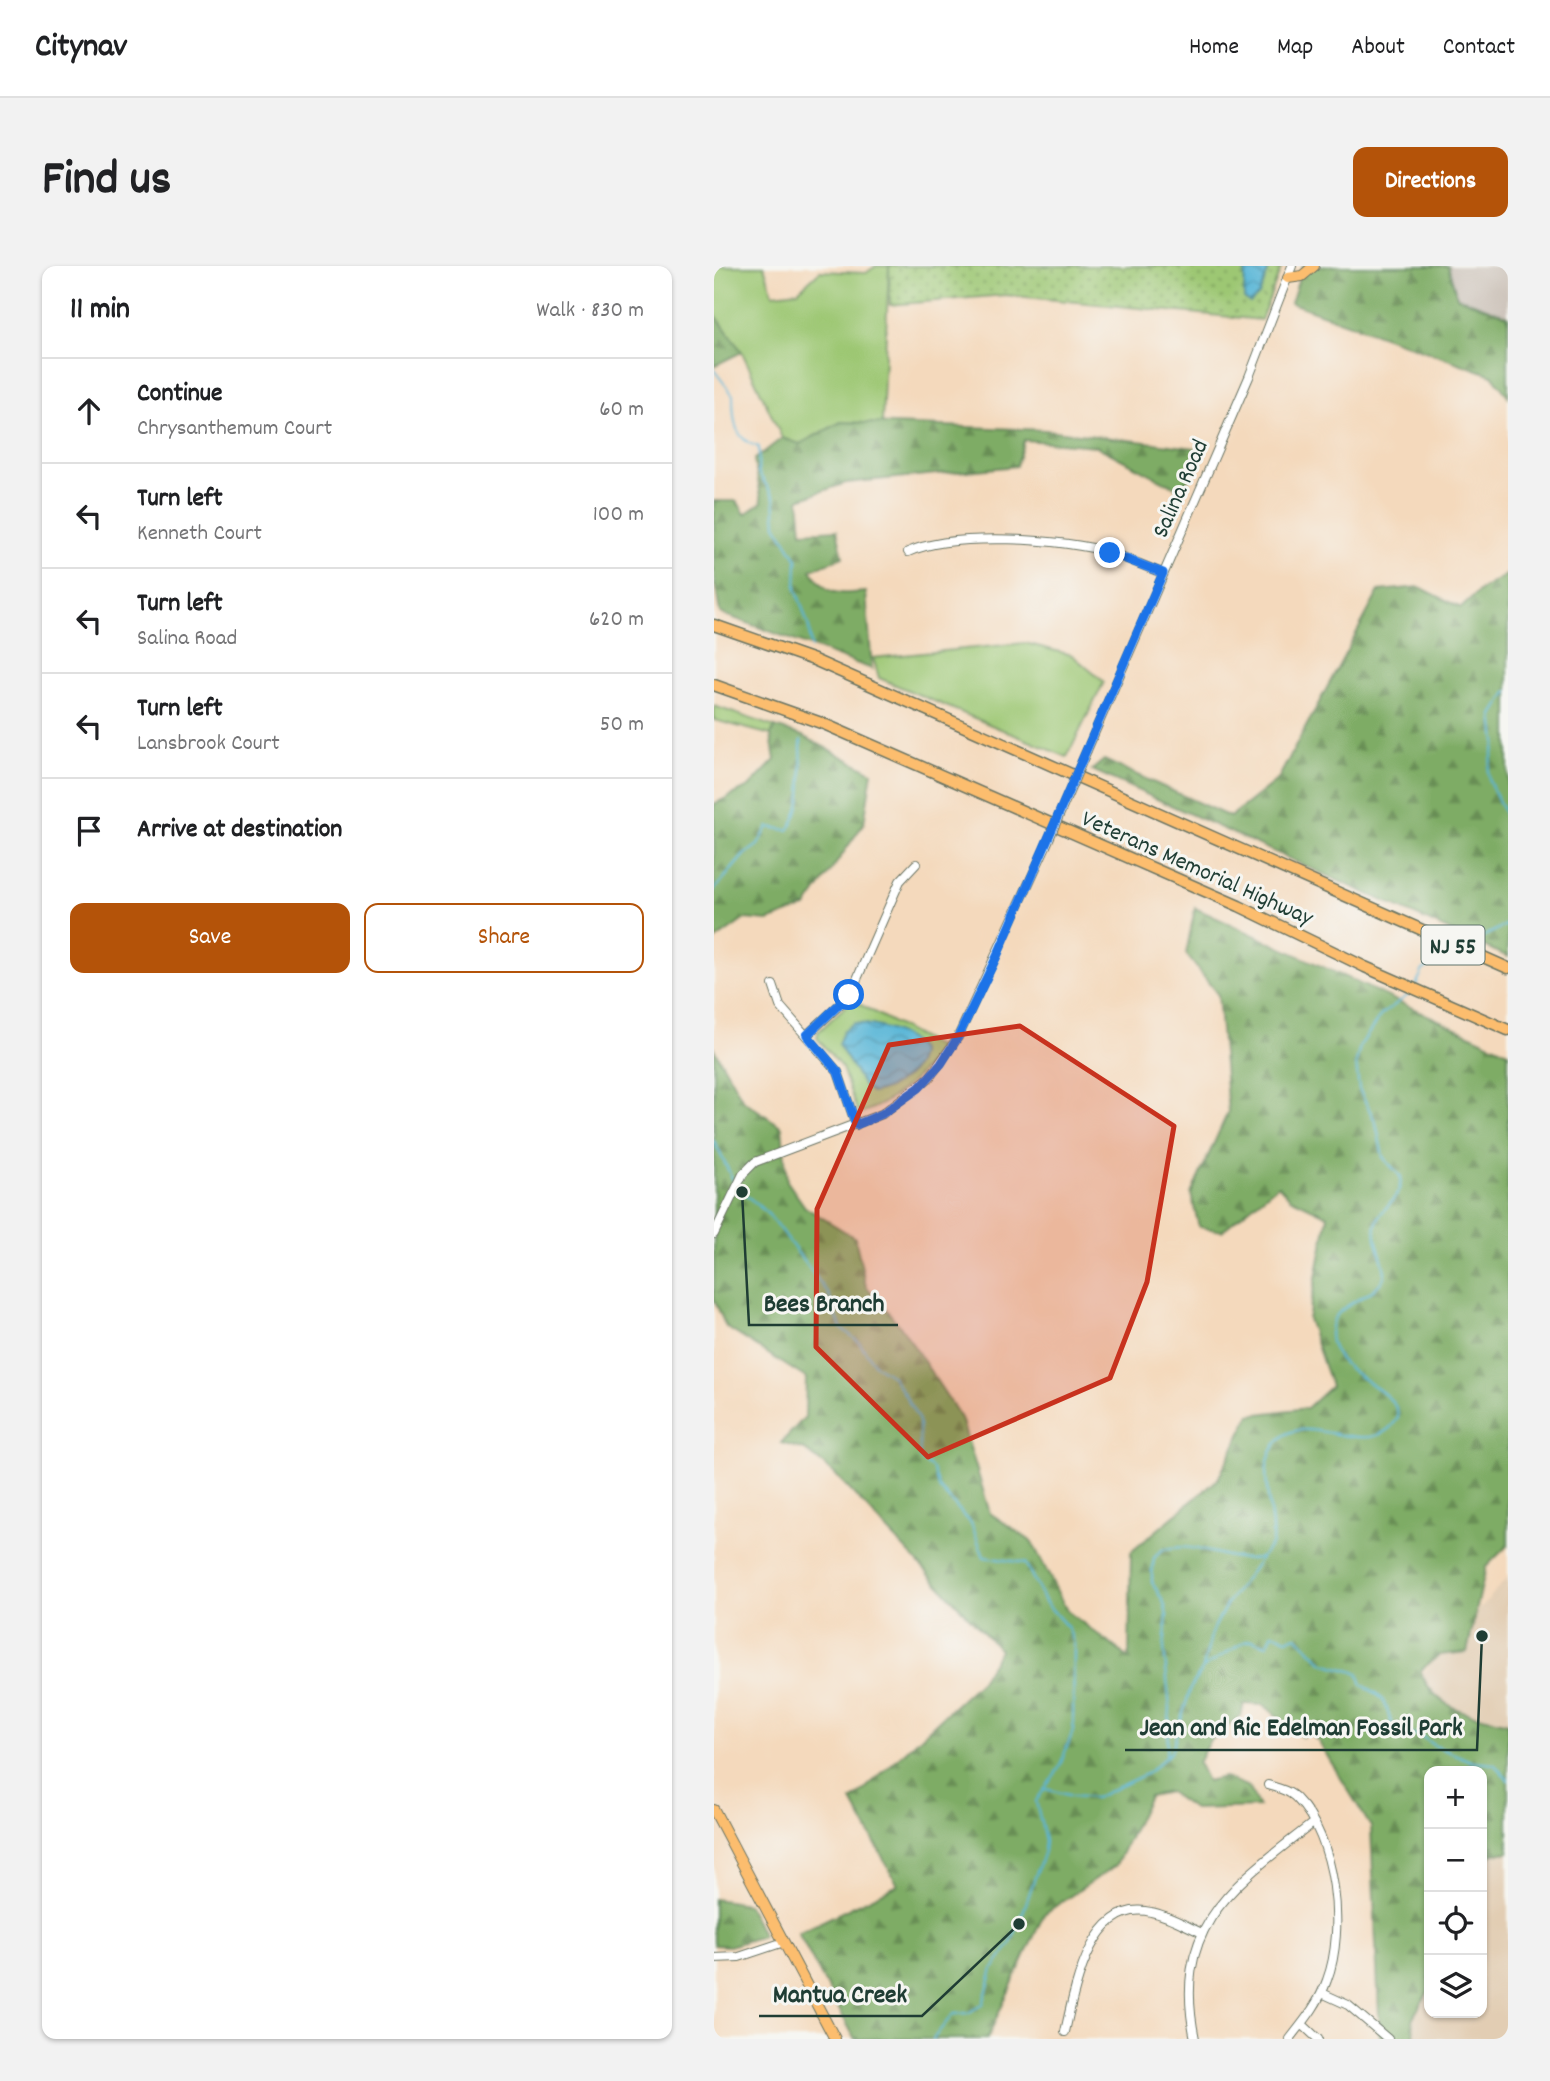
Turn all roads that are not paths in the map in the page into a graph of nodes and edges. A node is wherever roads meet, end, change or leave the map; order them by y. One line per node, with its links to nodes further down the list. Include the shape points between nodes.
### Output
1 (1292, 266): 3 (street, Salina Road)
2 (1314, 266): 3 (main road, via 1302,276)
3 (1288, 278): 5 (street, Salina Road)
4 (908, 552): 5 (street, via 924,545 1006,539 1103,551)
5 (1163, 573): 13 (street, Salina Road, bridge, via 998,954 950,1053 905,1099)
6 (714, 625): 9 (highway, Veterans Memorial Highway / NJ 55, via 814,660)
7 (714, 685): 11 (highway, Veterans Memorial Highway / NJ 55, via 824,723)
8 (916, 864): 12 (street, via 900,881 849,995)
9 (1506, 967)
10 (773, 985): 12 (street, via 780,1006)
11 (1508, 1030)
12 (807, 1035): 13 (street, via 838,1072)
13 (856, 1125): 14 (street, Salina Road, via 760,1158 739,1182)
14 (714, 1234)
15 (1268, 1785): 17 (street, via 1298,1799)
16 (714, 1811): 19 (main road)
17 (1313, 1823): 18 (street, via 1233,1887); 21 (street, via 1326,1852 1335,1902 1332,1966)
18 (1202, 1933): 23 (street, via 1151,1911 1132,1911 1109,1922 1081,1969); 25 (street, via 1191,1988)
19 (784, 1942): 20 (street, via 739,1957); 24 (main road)
20 (714, 1958)
21 (1322, 1993): 22 (street); 28 (street, via 1348,2005)
22 (1302, 2024): 26 (street); 27 (street)
23 (1065, 2032)
24 (835, 2039)
25 (1195, 2039)
26 (1290, 2039)
27 (1318, 2039)
28 (1388, 2039)

